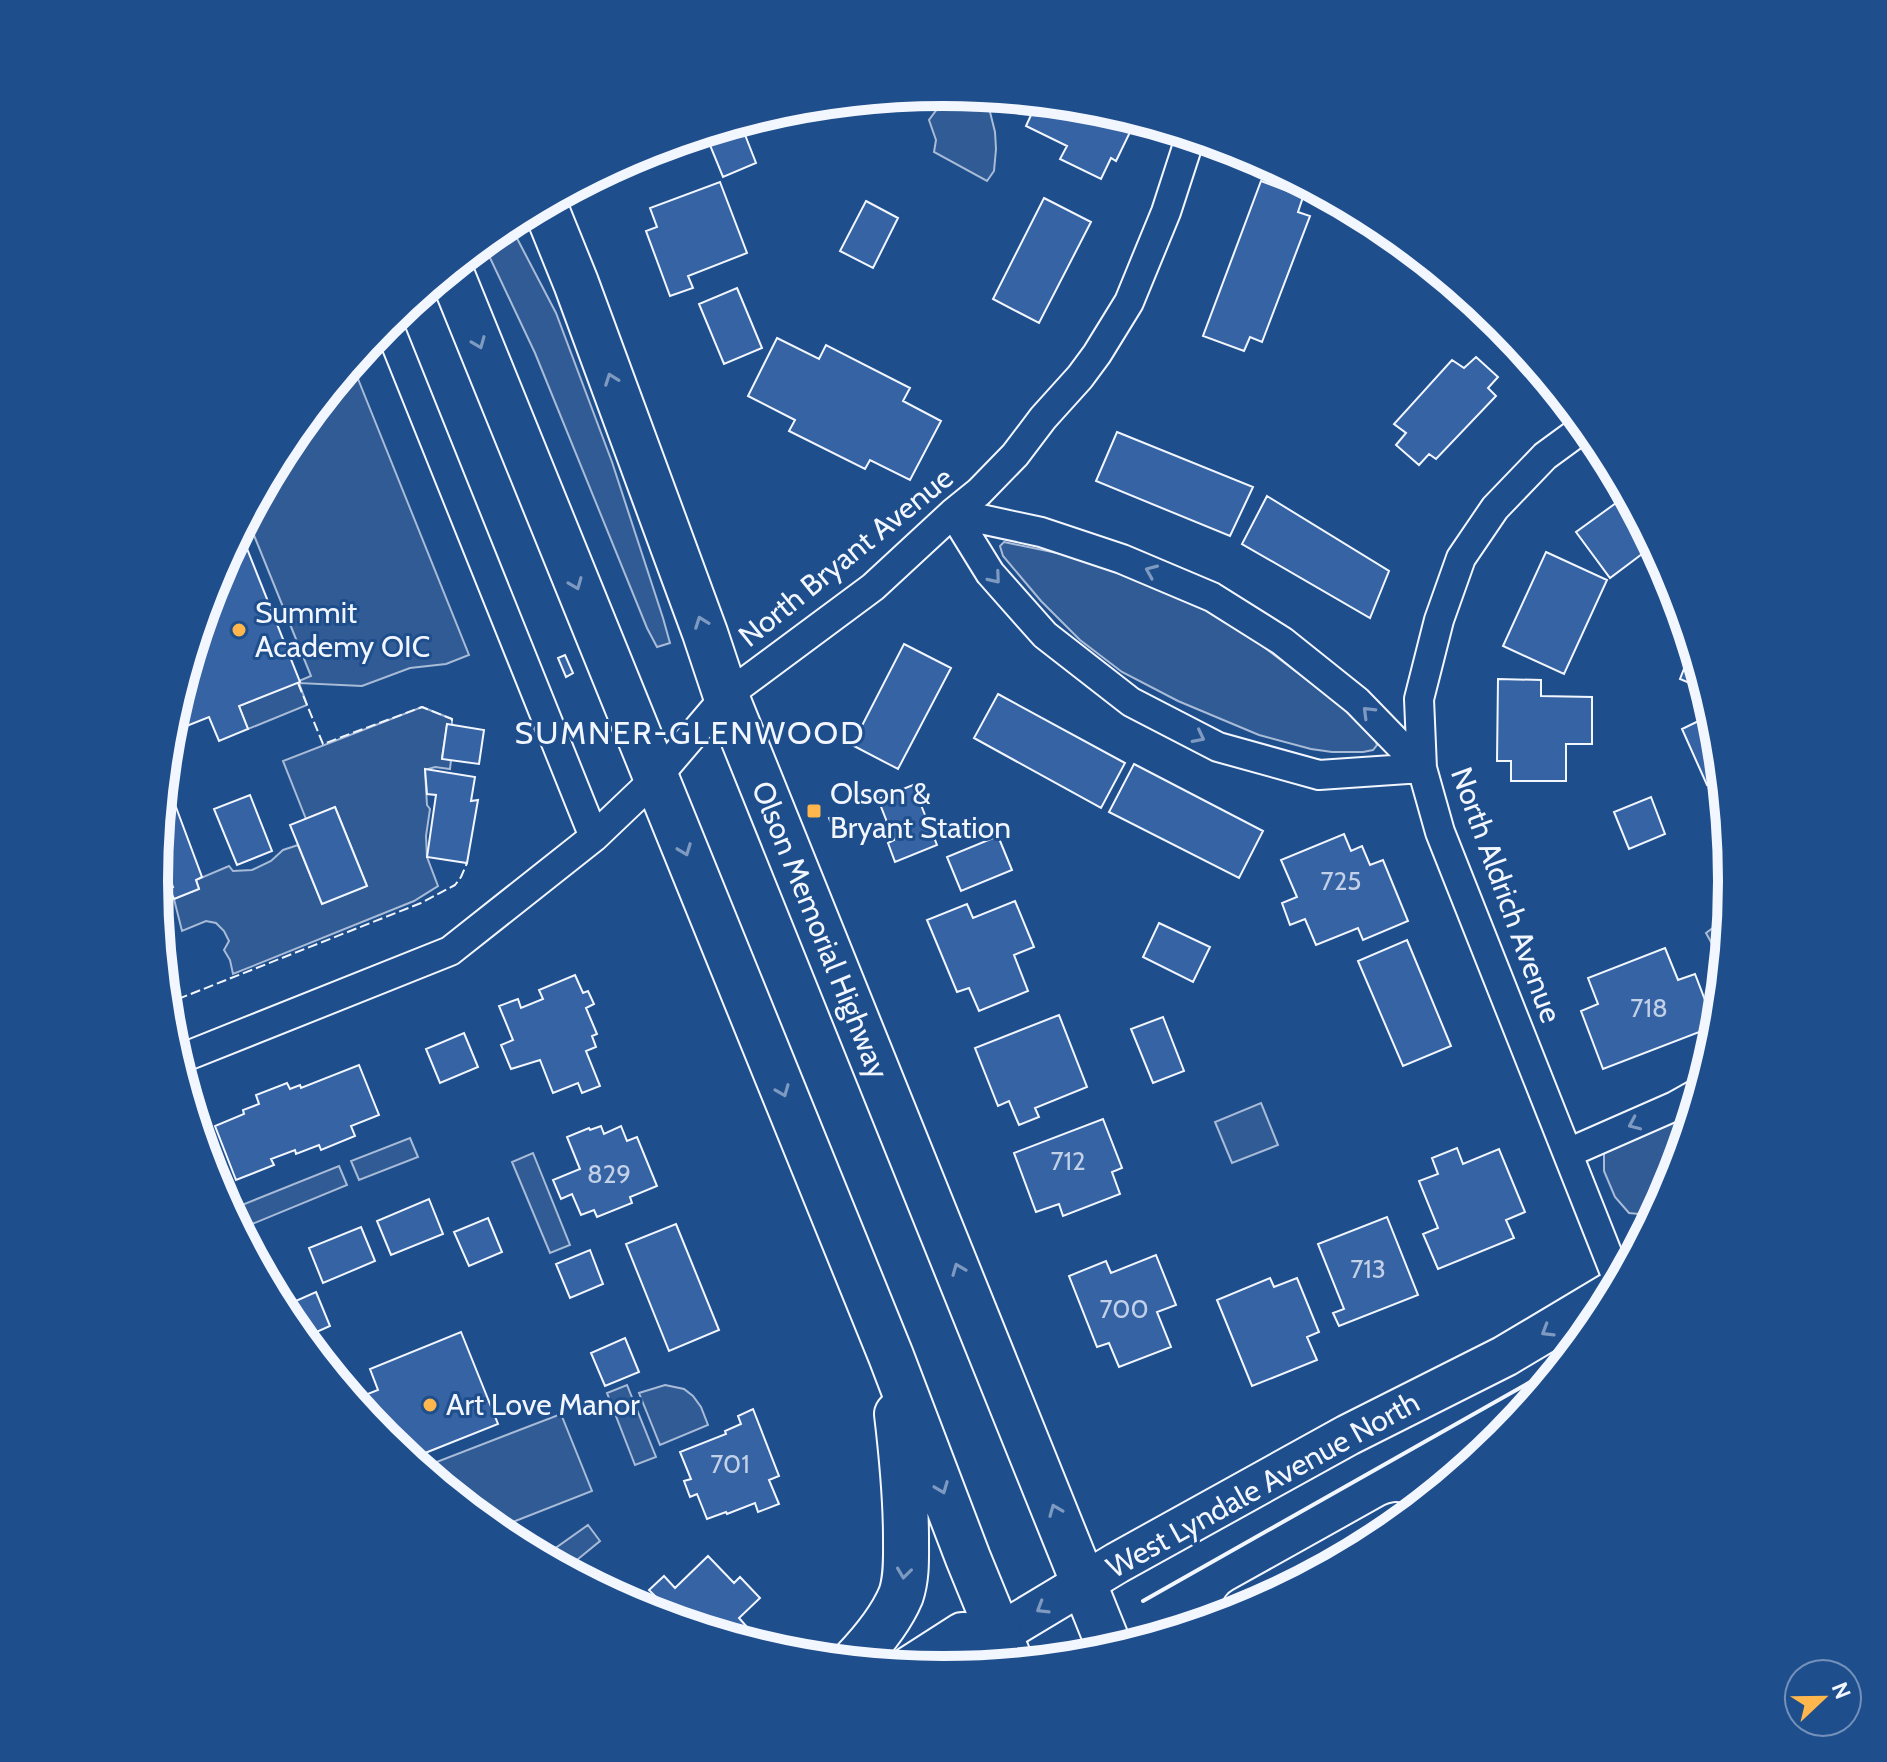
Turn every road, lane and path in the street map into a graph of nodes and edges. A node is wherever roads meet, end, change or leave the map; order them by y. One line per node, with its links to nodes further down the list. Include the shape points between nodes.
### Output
1 (1188, 145): 6 (street, North Bryant Avenue, via 1129,302 1097,354 1015,455)
2 (548, 215): 7 (main road, Olson Memorial Highway, one-way to 2)
3 (454, 281): 9 (main road, one-way to 9)
4 (393, 336): 10 (street)
5 (1576, 433): 8 (street, North Aldrich Avenue, via 1545,456 1495,508 1461,558 1419,699)
6 (953, 513): 7 (street, North Bryant Avenue, via 873,587); 8 (street, one-way to 6, via 1357,701 1282,641 1212,597 1041,532); 8 (street, one-way to 8, via 990,573 1045,635 1131,702 1218,747 1319,775)
7 (726, 696): 9 (street, North Bryant Avenue); 17 (main road, Olson Memorial Highway, one-way to 7)
8 (1422, 768): 13 (street, North Aldrich Avenue, via 1440,832)
9 (657, 777): 10 (street, North Bryant Avenue); 16 (main road, one-way to 16)
10 (594, 837): 11 (street, North Bryant Avenue, via 450,951)
11 (189, 1055)
12 (1687, 1100): 13 (street, one-way to 13)
13 (1568, 1153): 14 (street, North Aldrich Avenue)
14 (1614, 1270)
15 (1594, 1303): 17 (main road, West Lyndale Avenue North, one-way to 17)
16 (891, 1356): 19 (main road, one-way to 19); 20 (main road, one-way to 20, via 906,1499 906,1570 901,1594)
17 (1085, 1582): 18 (main road, Olson Memorial Highway); 19 (main road, West Lyndale Avenue North, one-way to 19)
18 (1106, 1638)
19 (1005, 1649): 21 (main road, via 962,1633)
20 (863, 1651)
21 (927, 1655)

